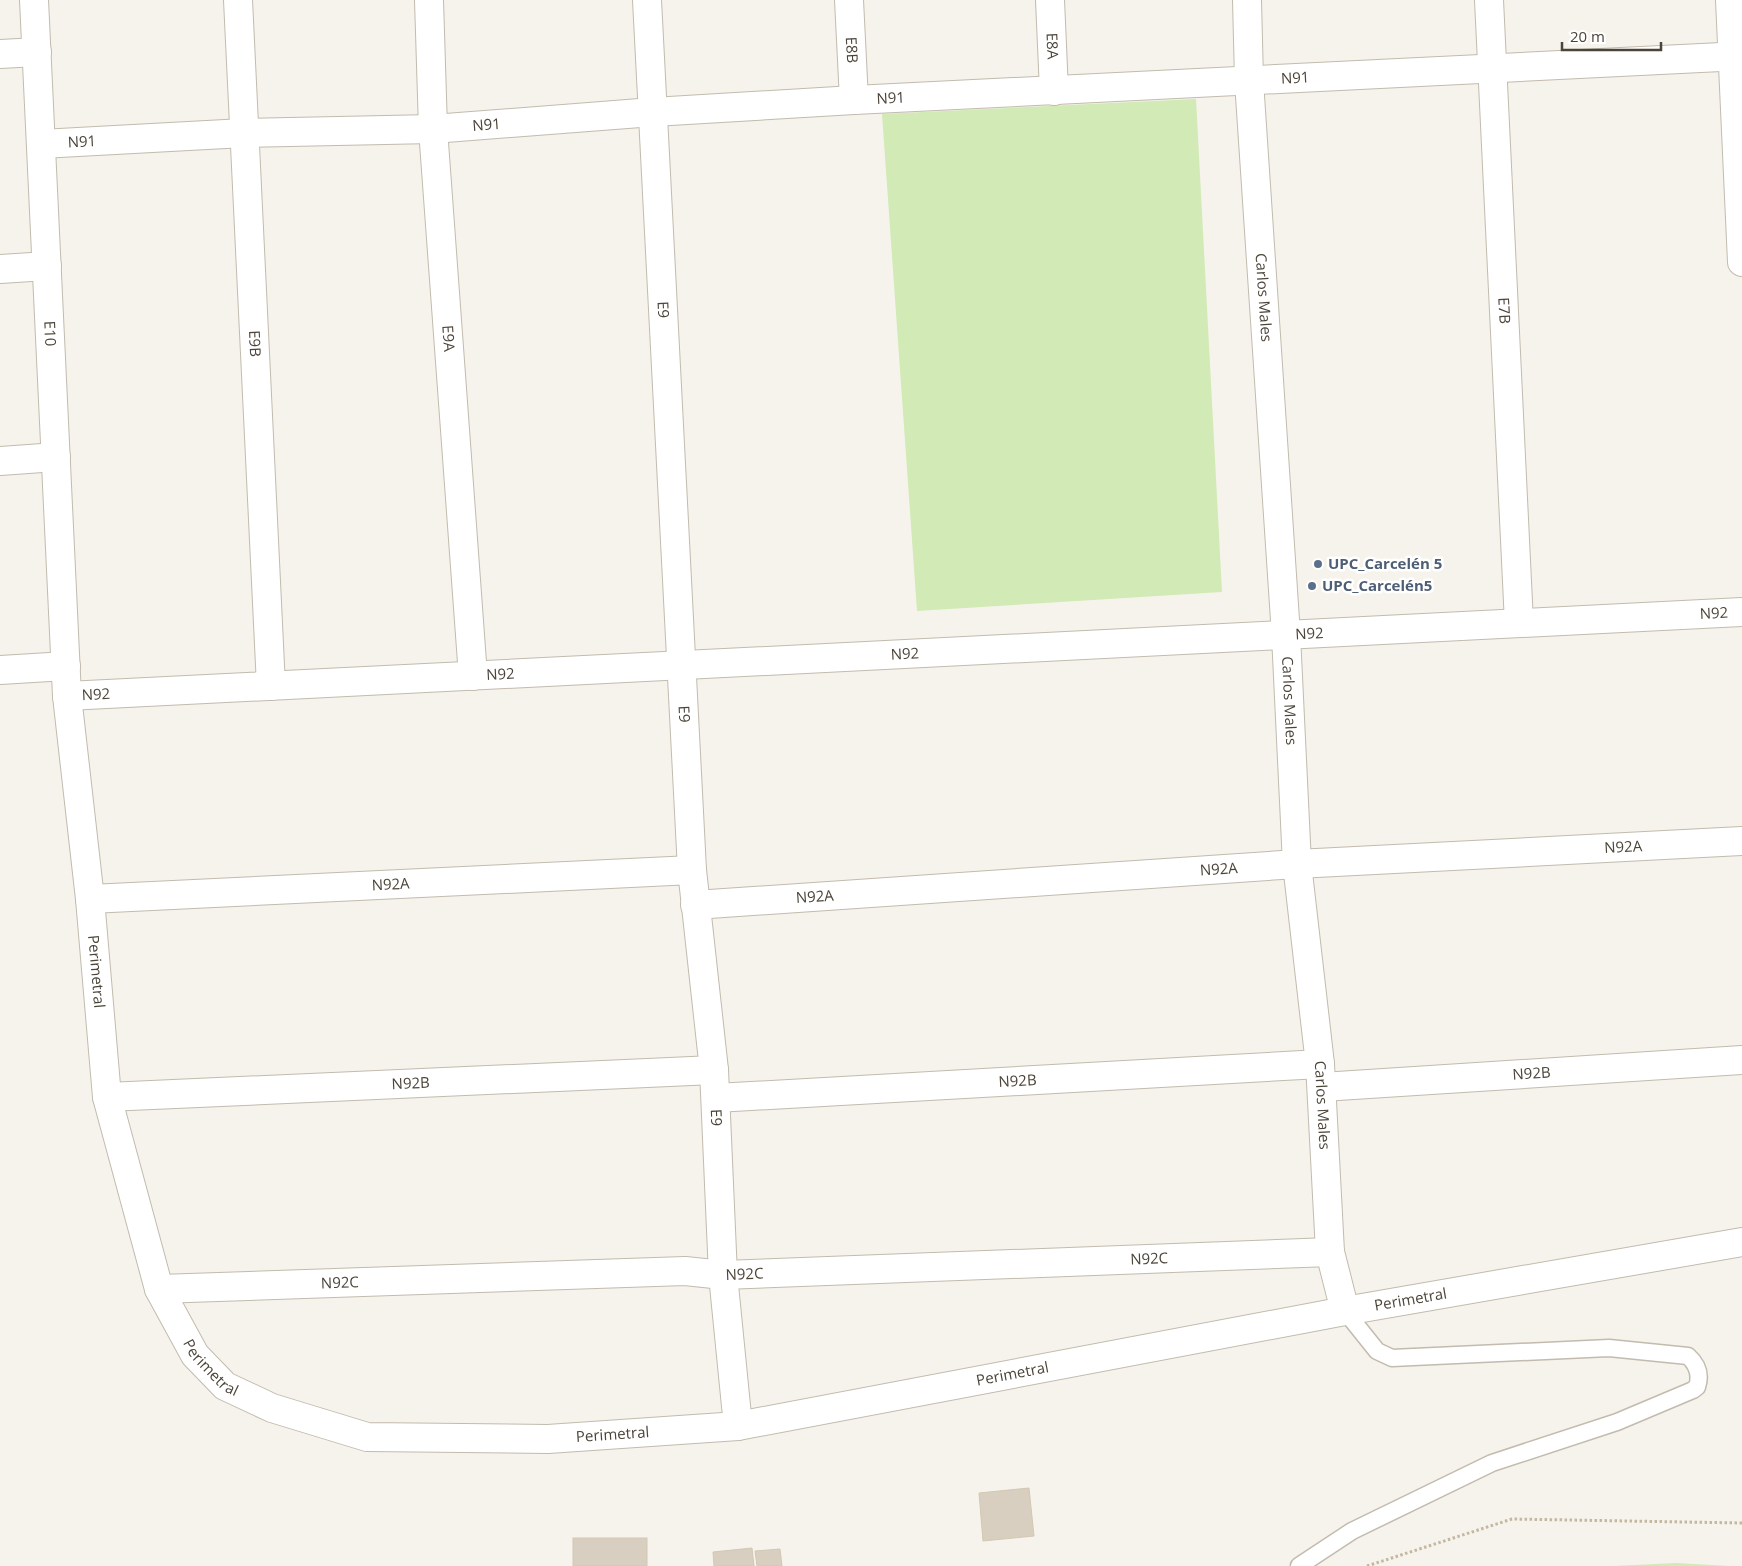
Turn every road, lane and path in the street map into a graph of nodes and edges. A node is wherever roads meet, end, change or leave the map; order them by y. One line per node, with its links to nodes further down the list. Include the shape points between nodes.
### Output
1 (34, 0): 10 (street, E10)
2 (238, 0): 19 (street, E9B)
3 (429, 0): 18 (street, E9A)
4 (647, 0): 17 (street, E9)
5 (849, 0): 16 (street, E8B)
6 (1050, 0): 15 (street, E8A)
7 (1246, 0): 14 (street, Carlos Males)
8 (1489, 0): 13 (street, E7B)
9 (1730, 0): 12 (street)
10 (37, 52): 11 (street); 20 (street, E10)
11 (0, 54)
12 (1737, 56): 13 (street, N91); 21 (street)
13 (1492, 68): 14 (street, N91); 27 (street, E7B)
14 (1249, 81): 15 (street, N91); 28 (street, Carlos Males)
15 (1054, 91): 16 (street, N91)
16 (854, 100): 17 (street, N91)
17 (653, 112): 18 (street, N91); 30 (street, E9)
18 (434, 129): 19 (street, N91); 32 (street, E9A)
19 (244, 133): 20 (street, N91); 33 (street, E9B)
20 (41, 144): 22 (street, E10)
21 (1742, 262)
22 (47, 266): 23 (street); 24 (street, E10)
23 (0, 269)
24 (56, 457): 25 (street); 29 (street, E10)
25 (0, 461)
26 (1742, 612): 27 (street, N92)
27 (1519, 623): 28 (street, N92)
28 (1286, 635): 30 (street, N92); 36 (street, Carlos Males)
29 (66, 666): 31 (street); 34 (street, Perimetral)
30 (680, 666): 32 (street, N92); 37 (street, E9)
31 (0, 670)
32 (473, 676): 33 (street, N92)
33 (270, 686): 34 (street, N92)
34 (67, 696): 38 (street, Perimetral)
35 (1742, 841): 36 (street, N92A)
36 (1297, 864): 39 (street, N92A); 42 (street, Carlos Males)
37 (692, 870): 38 (street, N92A); 39 (street, E9)
38 (90, 899): 43 (street, Perimetral)
39 (695, 905): 41 (street, E9)
40 (1742, 1060): 42 (street, N92B)
41 (714, 1070): 43 (street, N92B); 44 (street, E9)
42 (1321, 1076): 44 (street, N92B); 46 (street, Carlos Males)
43 (107, 1097): 48 (street, Perimetral)
44 (716, 1098): 47 (street, E9)
45 (1742, 1242): 49 (street, Perimetral)
46 (1330, 1252): 47 (street, N92C); 49 (street, Carlos Males)
47 (723, 1274): 48 (street, N92C, via 685,1271); 50 (street, E9)
48 (159, 1289): 50 (street, Perimetral, via 195,1355 225,1386 272,1408 368,1437 548,1439)
49 (1345, 1311): 50 (street, Perimetral); 52 (lane, via 1377,1351 1392,1358 1609,1348 1688,1356 1698,1368 1699,1381 1692,1390 1617,1422 1492,1463 1352,1531)
50 (738, 1426)
51 (1742, 1524): 53 (path, via 1512,1518)
52 (1299, 1566)
53 (1367, 1566)

